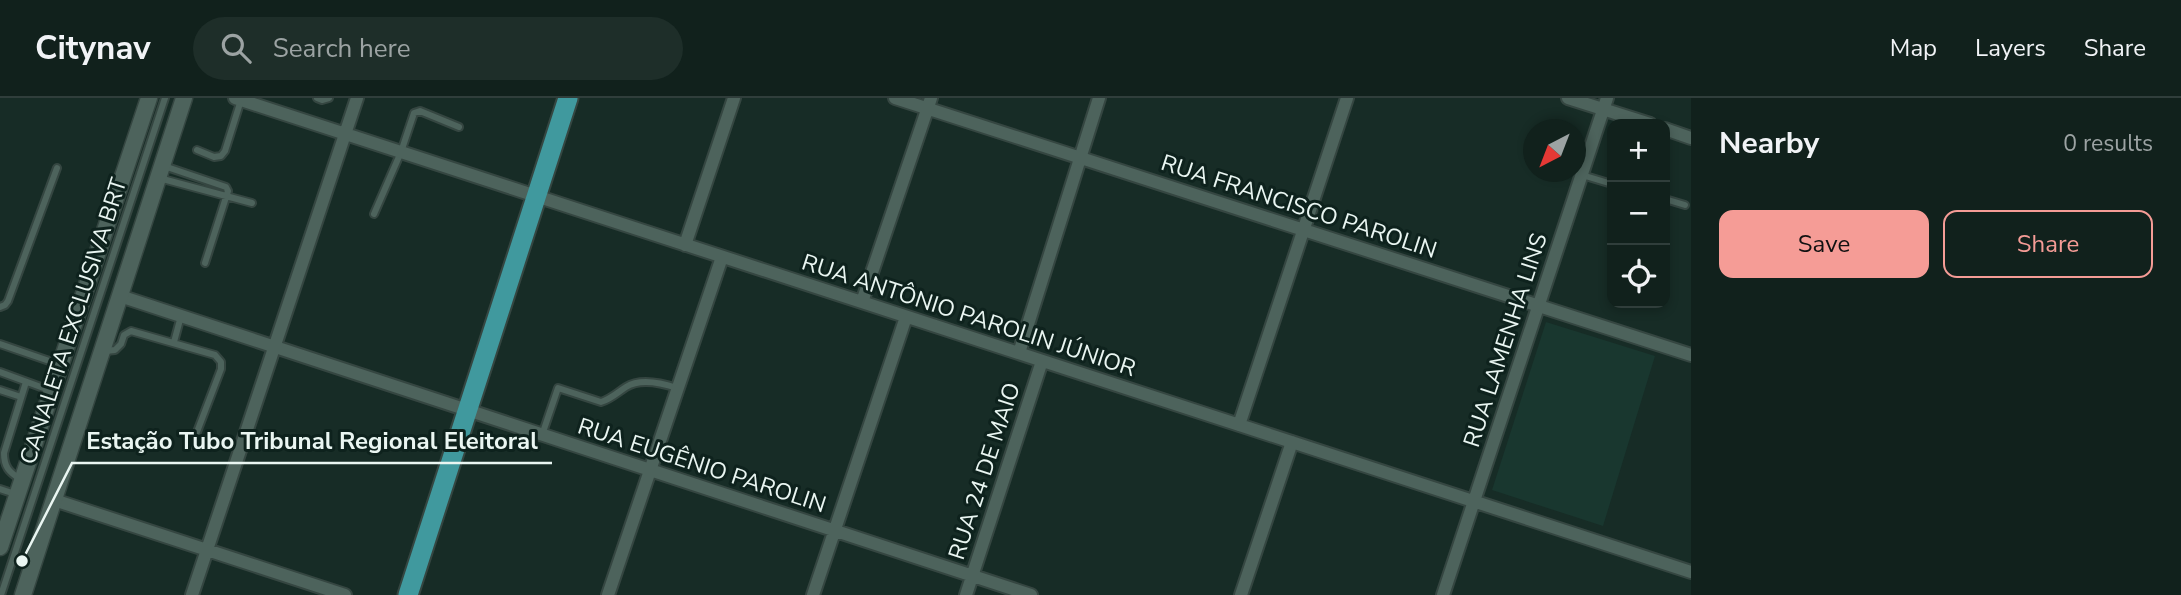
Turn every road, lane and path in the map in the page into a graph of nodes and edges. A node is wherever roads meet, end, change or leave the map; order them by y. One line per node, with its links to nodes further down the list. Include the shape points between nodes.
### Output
1 (149, 98): 53 (street)
2 (165, 98): 75 (lane, CANALETA EXCLUSIVA BRT)
3 (184, 98): 26 (street)
4 (317, 98): 5 (lane)
5 (329, 98)
6 (357, 98): 19 (street)
7 (568, 98): 30 (main road)
8 (734, 98): 37 (street)
9 (895, 98): 14 (street, RUA FRANCISCO PAROLIN)
10 (1100, 98): 23 (street, RUA 24 DE MAIO)
11 (1347, 98): 36 (street)
12 (1568, 98): 15 (street)
13 (238, 99): 19 (street, RUA ANTÔNIO PAROLIN JÚNIOR); 21 (lane, via 221,156)
14 (929, 103): 23 (street, RUA FRANCISCO PAROLIN); 41 (street)
15 (1605, 104): 16 (street); 24 (street, RUA LAMENHA LINS)
16 (1639, 119)
17 (459, 127): 22 (lane, via 417,111)
18 (1670, 131): 20 (street)
19 (345, 134): 22 (street, RUA ANTÔNIO PAROLIN JÚNIOR); 48 (street)
20 (1691, 138)
21 (197, 150)
22 (401, 152): 30 (street, RUA ANTÔNIO PAROLIN JÚNIOR); 35 (lane)
23 (1081, 158): 36 (street, RUA FRANCISCO PAROLIN); 50 (street, RUA 24 DE MAIO)
24 (1586, 163)
25 (57, 168): 43 (lane, via 8,301)
26 (161, 172): 31 (lane); 31 (lane, via 222,184 228,191); 40 (street)
27 (1586, 176): 29 (lane)
28 (1580, 182): 42 (street, RUA LAMENHA LINS)
29 (1607, 182)
30 (537, 196): 37 (street, RUA ANTÔNIO PAROLIN JÚNIOR); 60 (main road)
31 (226, 197): 33 (lane); 39 (lane)
32 (1670, 200): 34 (lane)
33 (252, 203)
34 (1685, 205)
35 (373, 214)
36 (1304, 230): 42 (street, RUA FRANCISCO PAROLIN); 61 (street)
37 (685, 245): 38 (street, RUA ANTÔNIO PAROLIN JÚNIOR)
38 (722, 257): 41 (street, RUA ANTÔNIO PAROLIN JÚNIOR); 56 (street)
39 (205, 263)
40 (120, 296): 44 (street, RUA EUGÊNIO PAROLIN); 49 (street)
41 (862, 302): 45 (street, RUA ANTÔNIO PAROLIN JÚNIOR)
42 (1539, 306): 51 (street, RUA FRANCISCO PAROLIN); 69 (street, RUA LAMENHA LINS)
43 (0, 307)
44 (181, 316): 46 (lane); 48 (street, RUA EUGÊNIO PAROLIN)
45 (906, 317): 50 (street, RUA ANTÔNIO PAROLIN JÚNIOR); 70 (street)
46 (174, 342): 49 (lane, via 131,331 115,350); 64 (lane, via 215,355 221,362)
47 (0, 344): 53 (lane)
48 (274, 347): 60 (street, RUA EUGÊNIO PAROLIN); 72 (street)
49 (102, 352): 68 (street)
50 (1020, 353): 52 (street, RUA ANTÔNIO PAROLIN JÚNIOR)
51 (1691, 355)
52 (1042, 361): 61 (street, RUA ANTÔNIO PAROLIN JÚNIOR); 74 (street, RUA 24 DE MAIO)
53 (60, 365): 58 (street)
54 (0, 372): 55 (lane)
55 (26, 382): 58 (lane); 59 (lane)
56 (678, 388): 62 (lane, via 662,383 630,384 601,402 558,388); 65 (street)
57 (0, 390): 59 (lane)
58 (51, 391): 66 (street)
59 (21, 397): 66 (lane, via 4,453 4,464)
60 (468, 410): 62 (street, RUA EUGÊNIO PAROLIN); 79 (main road)
61 (1239, 425): 63 (street, RUA ANTÔNIO PAROLIN JÚNIOR)
62 (542, 435): 65 (street, RUA EUGÊNIO PAROLIN)
63 (1292, 442): 69 (street, RUA ANTÔNIO PAROLIN JÚNIOR); 84 (street)
64 (192, 445)
65 (650, 470): 70 (street, RUA EUGÊNIO PAROLIN); 80 (street)
66 (20, 487): 67 (lane); 71 (street)
67 (0, 489)
68 (54, 500): 72 (street); 76 (street)
69 (1474, 501): 73 (street, RUA ANTÔNIO PAROLIN JÚNIOR); 85 (street, RUA LAMENHA LINS)
70 (835, 530): 74 (street, RUA EUGÊNIO PAROLIN); 81 (street)
71 (0, 547)
72 (207, 550): 77 (street); 78 (street)
73 (1691, 572)
74 (972, 576): 82 (street, RUA 24 DE MAIO); 83 (street, RUA EUGÊNIO PAROLIN)
75 (1, 595)
76 (23, 595)
77 (192, 595)
78 (345, 595)
79 (408, 595)
80 (608, 595)
81 (813, 595)
82 (966, 595)
83 (1031, 595)
84 (1241, 595)
85 (1443, 595)

